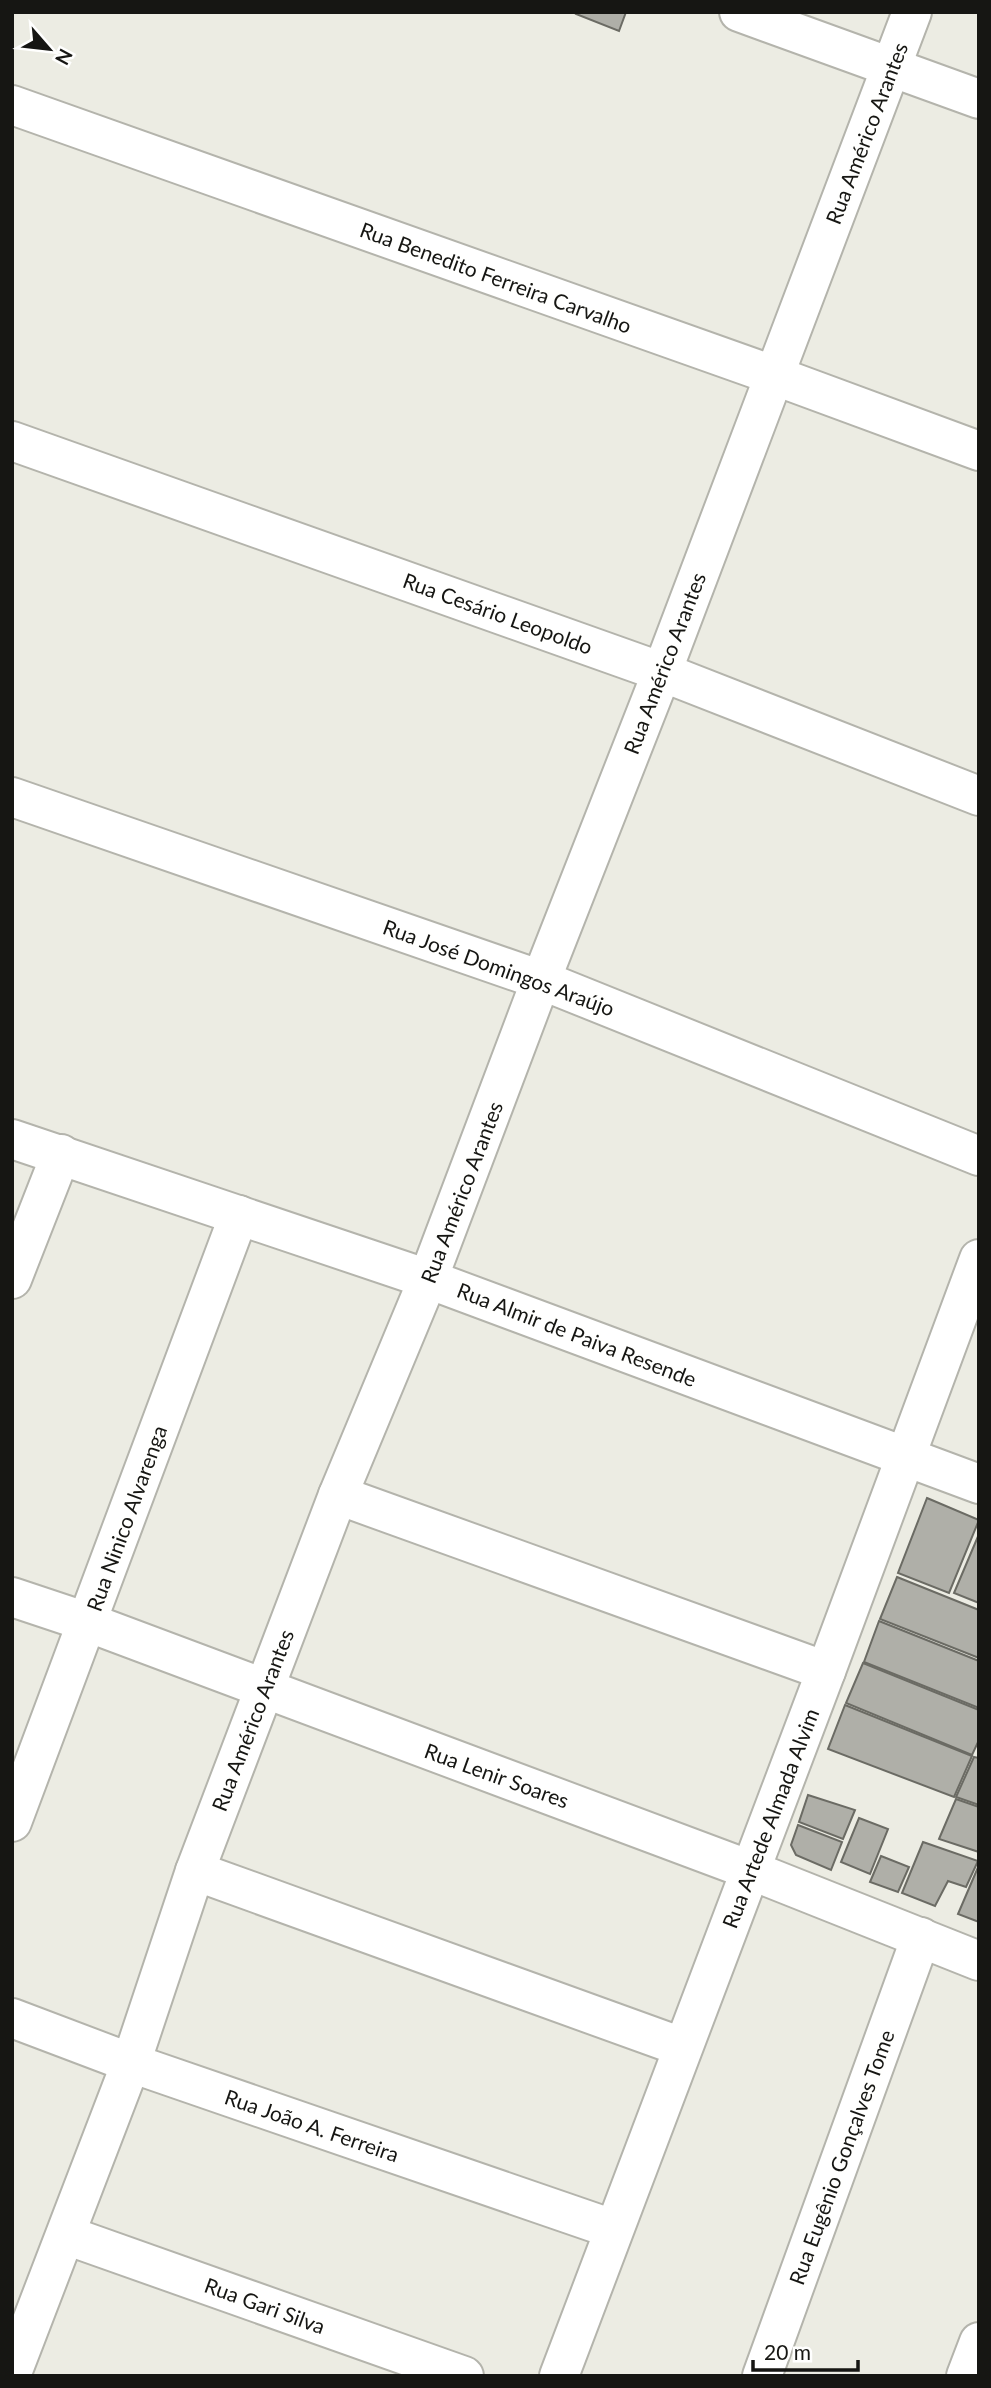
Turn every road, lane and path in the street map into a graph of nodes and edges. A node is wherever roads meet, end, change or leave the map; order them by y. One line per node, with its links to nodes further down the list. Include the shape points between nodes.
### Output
1 (739, 12): 3 (street)
2 (912, 12): 3 (street, Rua Américo Arantes)
3 (891, 69): 4 (street); 6 (street, Rua Américo Arantes)
4 (979, 99)
5 (12, 105): 6 (street, Rua Benedito Ferreira Carvalho)
6 (773, 375): 8 (street, Rua Benedito Ferreira Carvalho); 9 (street, Rua Américo Arantes)
7 (12, 441): 9 (street, Rua Cesário Leopoldo)
8 (979, 451)
9 (662, 672): 10 (street, Rua Cesário Leopoldo); 12 (street, Rua Américo Arantes)
10 (979, 796)
11 (12, 797): 12 (street, Rua José Domingos Araújo)
12 (541, 980): 15 (street, Rua José Domingos Araújo); 19 (street, Rua Américo Arantes)
13 (12, 1139): 14 (street, Rua Almir de Paiva Resende)
14 (61, 1154): 16 (street, Rua Almir de Paiva Resende); 18 (street)
15 (979, 1156)
16 (239, 1214): 19 (street, Rua Almir de Paiva Resende); 24 (street, Rua Ninico Alvarenga)
17 (979, 1259): 20 (street, Rua Artede Almada Alvim)
18 (12, 1279)
19 (428, 1279): 20 (street, Rua Almir de Paiva Resende); 22 (street, Rua Américo Arantes)
20 (904, 1457): 21 (street, Rua Almir de Paiva Resende); 25 (street, Rua Artede Almada Alvim)
21 (979, 1485)
22 (338, 1495): 25 (street); 26 (street, Rua Américo Arantes)
23 (12, 1597): 24 (street, Rua Lenir Soares)
24 (88, 1622): 26 (street, Rua Lenir Soares); 27 (street, Rua Ninico Alvarenga)
25 (826, 1671): 28 (street, Rua Artede Almada Alvim)
26 (264, 1689): 28 (street, Rua Lenir Soares); 29 (street, Rua Américo Arantes)
27 (12, 1822)
28 (750, 1870): 30 (street, Rua Lenir Soares); 33 (street, Rua Artede Almada Alvim)
29 (195, 1871): 33 (street); 34 (street, Rua Américo Arantes)
30 (921, 1937): 31 (street, Rua Lenir Soares); 41 (street, Rua Eugênio Gonçalves Tome)
31 (979, 1961)
32 (12, 2018): 34 (street, Rua João A. Ferreira)
33 (682, 2048): 35 (street, Rua Artede Almada Alvim)
34 (131, 2063): 35 (street, Rua João A. Ferreira); 36 (street, Rua Américo Arantes)
35 (613, 2229): 40 (street, Rua Artede Almada Alvim)
36 (66, 2235): 38 (street, Rua Américo Arantes); 39 (street, Rua Gari Silva)
37 (979, 2342): 42 (street)
38 (12, 2373)
39 (464, 2376)
40 (559, 2376)
41 (762, 2376)
42 (966, 2376)

